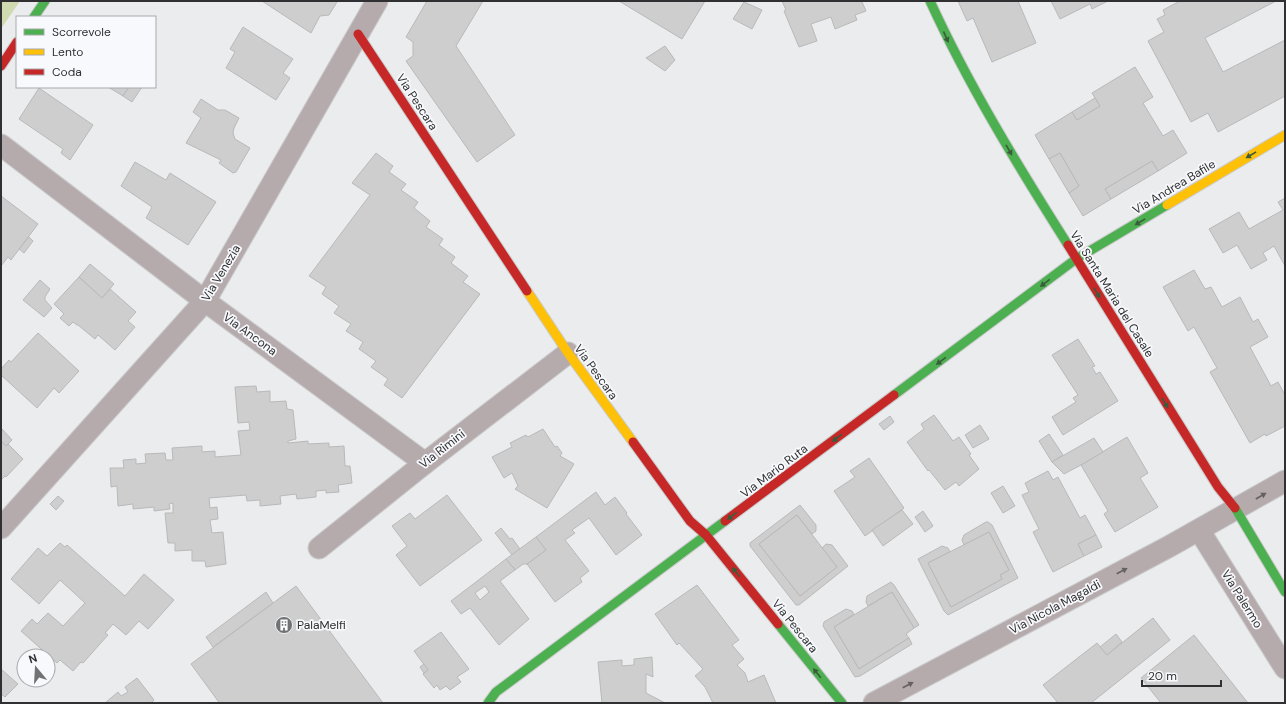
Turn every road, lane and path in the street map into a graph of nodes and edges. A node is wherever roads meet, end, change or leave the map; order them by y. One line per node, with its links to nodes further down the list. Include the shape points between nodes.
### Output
1 (44, 1): 4 (street)
2 (377, 1): 5 (street, Via Venezia)
3 (930, 1): 10 (street, Via Santa Maria del Casale, one-way to 10, via 950,45 1009,151)
4 (35, 16)
5 (358, 34): 11 (street, Via Venezia); 12 (street, Via Pescara)
6 (16, 44): 7 (street)
7 (1, 66)
8 (1285, 135): 10 (street, Via Andrea Bafile, one-way to 10)
9 (1, 145): 11 (street, Via Ancona)
10 (1076, 259): 15 (street, Via Santa Maria del Casale, one-way to 15, via 1218,487); 18 (street, Via Mario Ruta, one-way to 18)
11 (205, 301): 13 (street, Via Ancona); 16 (street, Via Venezia)
12 (568, 353): 13 (street, Via Rimini); 18 (street, Via Pescara, via 690,521)
13 (425, 463): 19 (street, Via Rimini)
14 (1285, 481): 15 (street, Via Nicola Magaldi, one-way to 14)
15 (1236, 510): 17 (street, Via Nicola Magaldi); 20 (street, Via Santa Maria del Casale)
16 (1, 528)
17 (1199, 530): 21 (street, Via Palermo); 24 (street, Via Nicola Magaldi, one-way to 17)
18 (706, 535): 22 (street, Via Mario Ruta); 23 (street, Via Pescara, one-way to 18)
19 (319, 548)
20 (1285, 592)
21 (1285, 668)
22 (496, 699)
23 (842, 703)
24 (874, 703)

